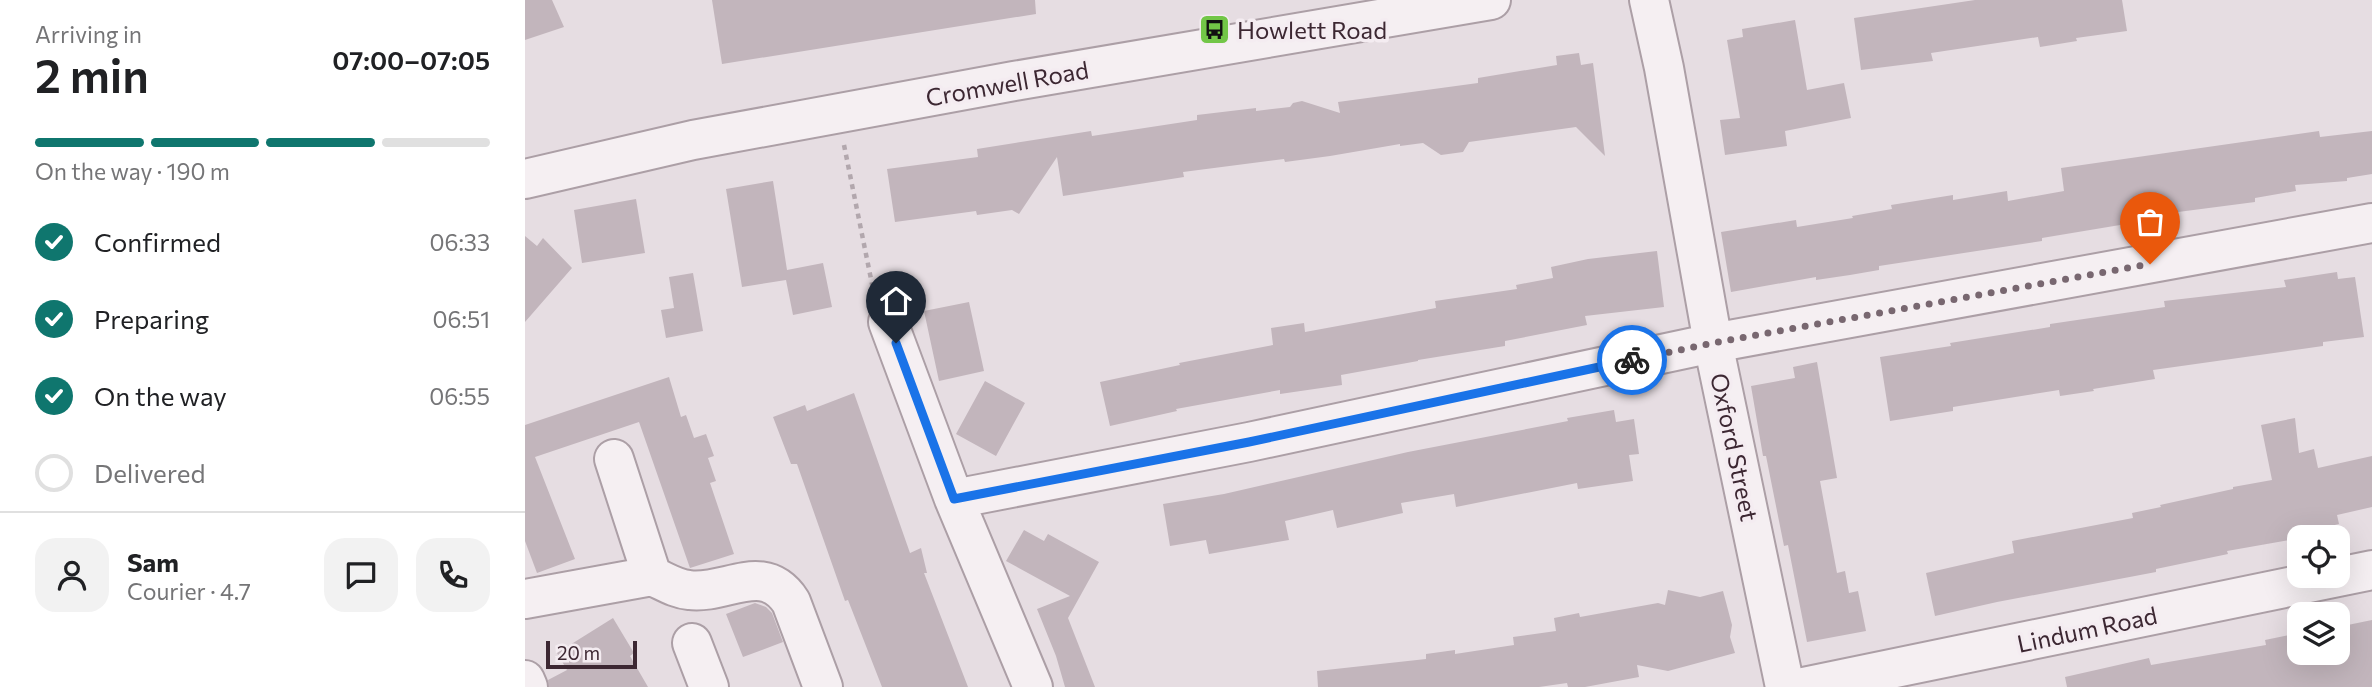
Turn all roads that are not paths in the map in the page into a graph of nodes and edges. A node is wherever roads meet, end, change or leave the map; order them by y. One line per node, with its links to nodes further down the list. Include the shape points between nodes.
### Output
1 (1491, 0): 3 (street, Cromwell Road)
2 (1649, 0): 7 (street, Oxford Street)
3 (1437, 4): 4 (street, Cromwell Road, via 693,139)
4 (525, 179)
5 (2372, 223): 7 (street)
6 (888, 322): 9 (street)
7 (1713, 343): 9 (street, via 1249,442); 19 (street, Oxford Street)
8 (614, 459): 11 (street)
9 (954, 499): 18 (street)
10 (2372, 570): 20 (street, Lindum Road)
11 (652, 576): 12 (street); 17 (street, via 688,590 706,591 759,579 773,584 790,602)
12 (525, 599)
13 (692, 643): 16 (street)
14 (525, 680): 15 (street)
15 (528, 687)
16 (709, 687)
17 (823, 687)
18 (1033, 687)
19 (1785, 687)
20 (1803, 687)

